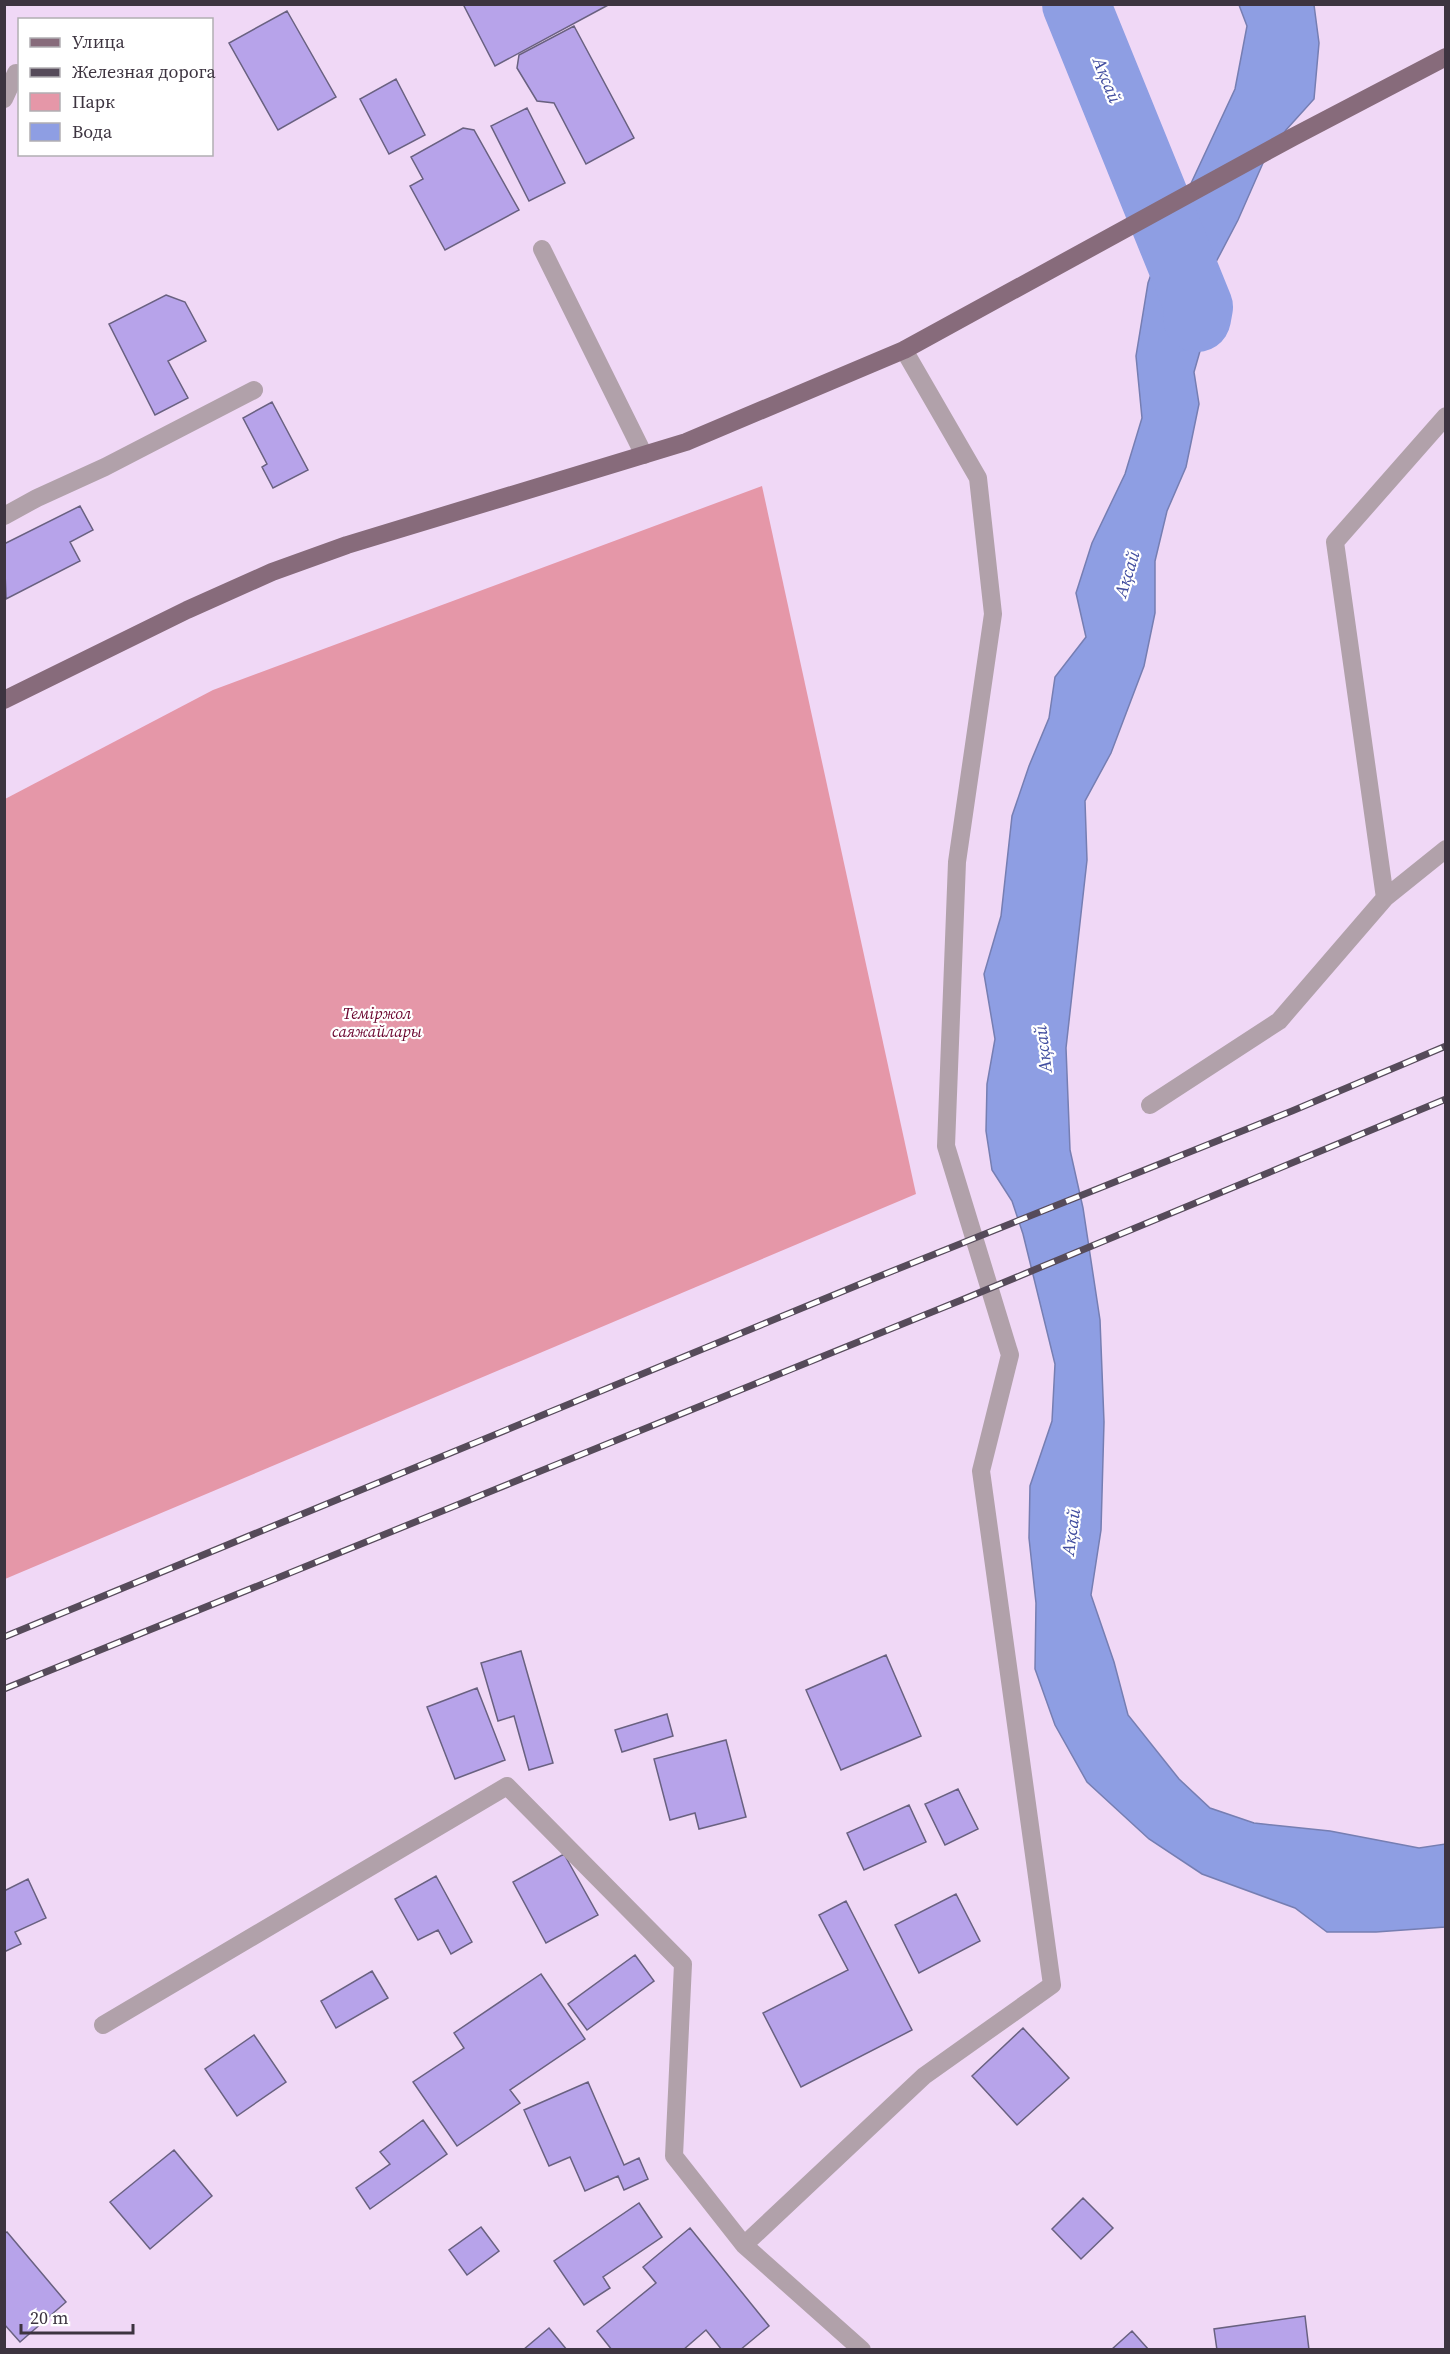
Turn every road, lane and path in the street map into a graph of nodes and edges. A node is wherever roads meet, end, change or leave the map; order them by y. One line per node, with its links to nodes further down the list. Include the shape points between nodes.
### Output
1 (1446, 57): 5 (main road)
2 (16, 73): 3 (street)
3 (4, 99)
4 (542, 249): 8 (street)
5 (904, 350): 8 (main road, via 686,442); 15 (street, via 978,478 993,614 957,862 946,1146 1010,1354 981,1471 1052,1985 924,2076)
6 (254, 390): 9 (street)
7 (1446, 416): 12 (street, via 1335,542)
8 (644, 455): 10 (main road, via 347,545 272,572)
9 (4, 516)
10 (4, 700)
11 (1446, 849): 12 (street)
12 (1385, 898): 13 (street, via 1280,1022)
13 (1150, 1105)
14 (103, 2025): 15 (street, via 507,1786 683,1964 674,2156)
15 (744, 2245): 16 (street)
16 (862, 2349)

